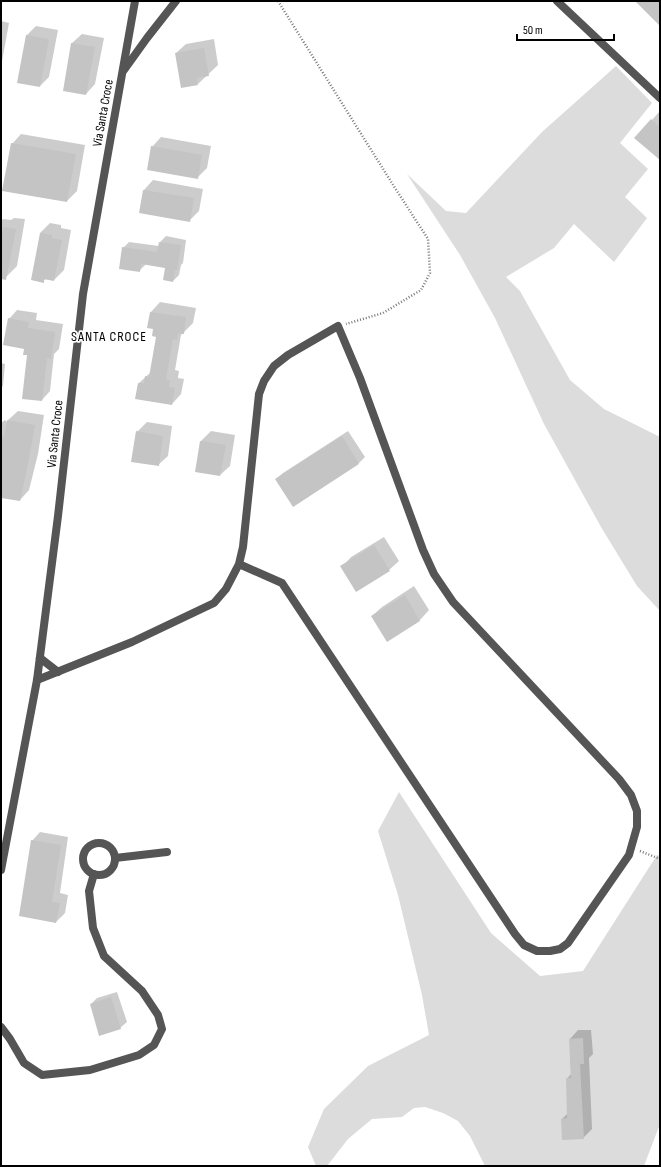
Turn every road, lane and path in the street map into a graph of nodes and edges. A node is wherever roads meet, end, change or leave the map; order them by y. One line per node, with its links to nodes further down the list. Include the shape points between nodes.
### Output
1 (135, 1): 5 (street, Via Santa Croce)
2 (176, 1): 5 (street)
3 (278, 1): 7 (path, via 428,239 430,273 421,290 383,313)
4 (557, 1): 6 (street)
5 (122, 72): 9 (street, Via Santa Croce, via 83,294)
6 (660, 98)
7 (338, 326): 8 (street, via 288,355 274,366 264,381 259,394); 12 (street, via 434,574 453,602 619,779 631,795 637,811 637,827)
8 (239, 564): 10 (street, via 226,589 214,603 132,642); 12 (street, via 282,583 524,945 537,951 550,952 568,943 629,855)
9 (40, 658): 10 (street); 11 (street, Via Santa Croce)
10 (58, 672): 11 (street)
11 (37, 680): 16 (street, Via Santa Croce)
12 (631, 848): 15 (path)
13 (167, 852): 14 (street)
14 (115, 858): 17 (street, via 113,868 109,872); 17 (street, via 111,848 102,843 87,848 83,863 89,872)
15 (660, 859)
16 (1, 870)
17 (94, 874): 18 (street, via 89,891 93,928 104,956 142,991 158,1015 162,1028 154,1045 139,1055 90,1070 42,1075 24,1063)
18 (1, 1027)

